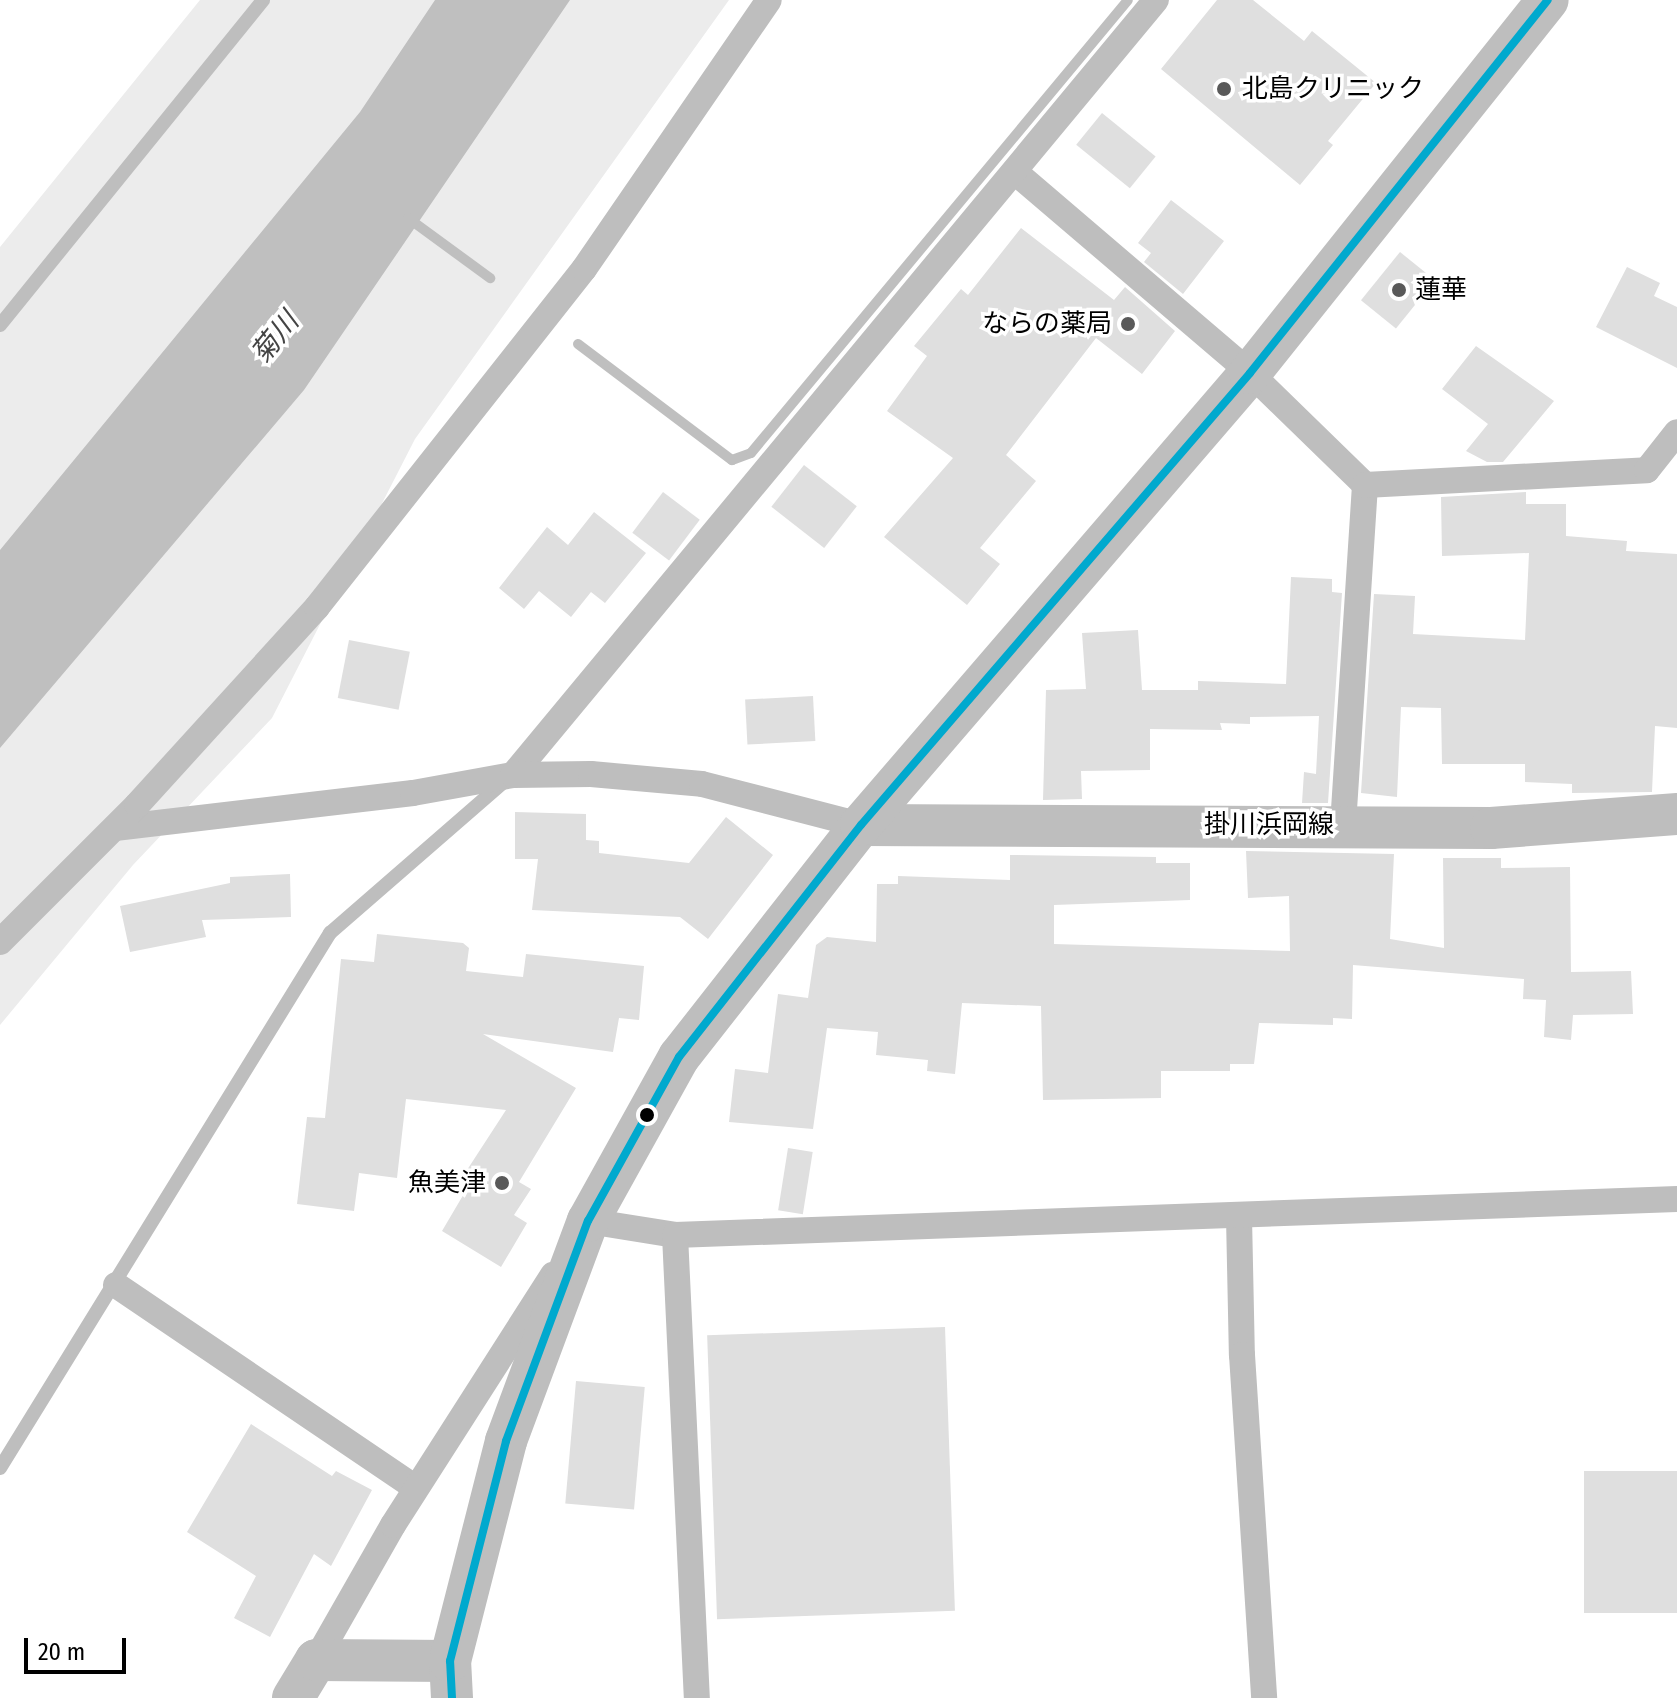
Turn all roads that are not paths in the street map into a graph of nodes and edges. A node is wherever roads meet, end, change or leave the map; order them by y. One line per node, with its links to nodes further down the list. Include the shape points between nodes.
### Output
1 (263, 0): 6 (lane)
2 (769, 0): 14 (street, via 584,269 337,582)
3 (1156, 0): 5 (street)
4 (1548, 0): 7 (main road)
5 (1015, 172): 7 (street); 10 (street)
6 (0, 325)
7 (1250, 373): 9 (street); 13 (main road)
8 (1677, 432): 9 (street, via 1647,470)
9 (1365, 485): 12 (street)
10 (513, 775): 13 (street, via 591,774 702,784); 14 (street, via 413,793); 20 (lane, via 330,933)
11 (1677, 814): 12 (main road, 掛川浜岡線, via 1491,828)
12 (1343, 824): 13 (main road, 掛川浜岡線)
13 (861, 825): 18 (main road, via 679,1057)
14 (115, 828): 15 (street)
15 (0, 942)
16 (1677, 1199): 17 (street)
17 (1239, 1217): 19 (street); 27 (street, via 1242,1355)
18 (588, 1221): 19 (street); 22 (street); 24 (main road, via 506,1441)
19 (675, 1235): 26 (street)
20 (116, 1285): 21 (lane); 22 (street)
21 (0, 1468)
22 (416, 1488): 23 (street)
23 (316, 1660): 24 (main road); 25 (main road)
24 (451, 1680)
25 (293, 1698)
26 (697, 1698)
27 (1264, 1698)

